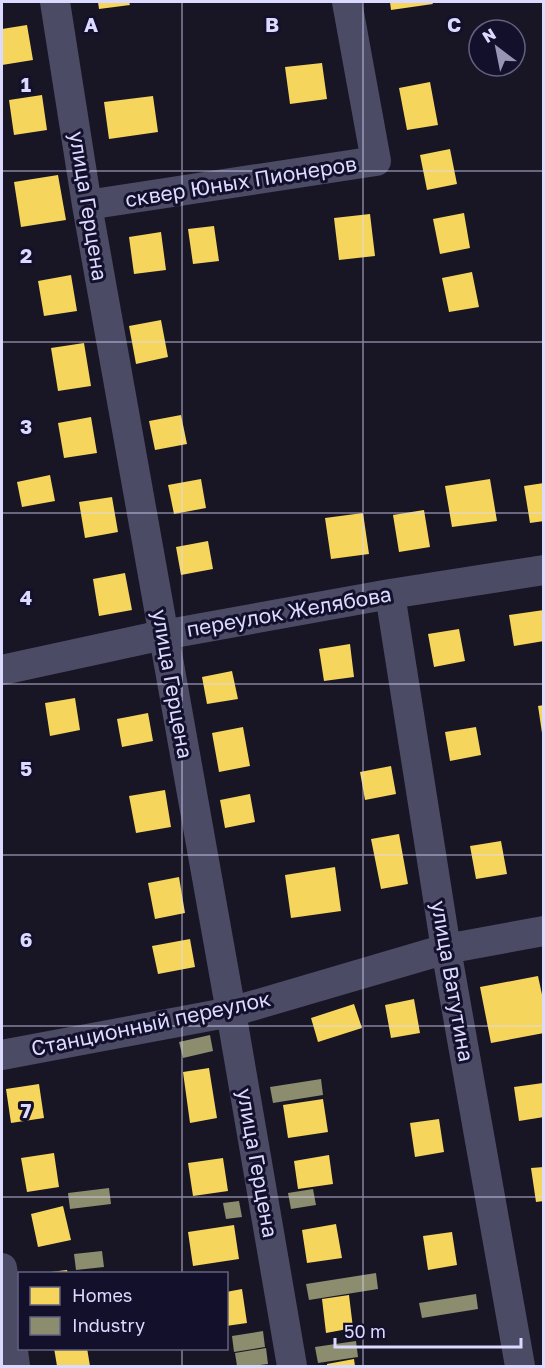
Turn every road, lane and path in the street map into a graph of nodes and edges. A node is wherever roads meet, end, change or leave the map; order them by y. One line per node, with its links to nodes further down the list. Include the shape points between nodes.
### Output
1 (55, 2): 3 (street, улица Герцена)
2 (347, 2): 3 (street, сквер Юных Пионеров, via 376,161)
3 (87, 205): 6 (street, улица Герцена)
4 (543, 570): 5 (street, переулок Желябова)
5 (390, 594): 6 (street, переулок Желябова); 9 (street, улица Ватутина)
6 (163, 635): 7 (street, переулок Желябова); 10 (street, улица Герцена)
7 (2, 670)
8 (543, 931): 9 (street, Станционный переулок)
9 (446, 949): 10 (street, Станционный переулок); 15 (street, улица Ватутина)
10 (231, 1012): 11 (street, Станционный переулок); 14 (street, улица Герцена)
11 (2, 1054)
12 (2, 1268): 13 (street)
13 (15, 1366)
14 (292, 1366)
15 (520, 1366)

